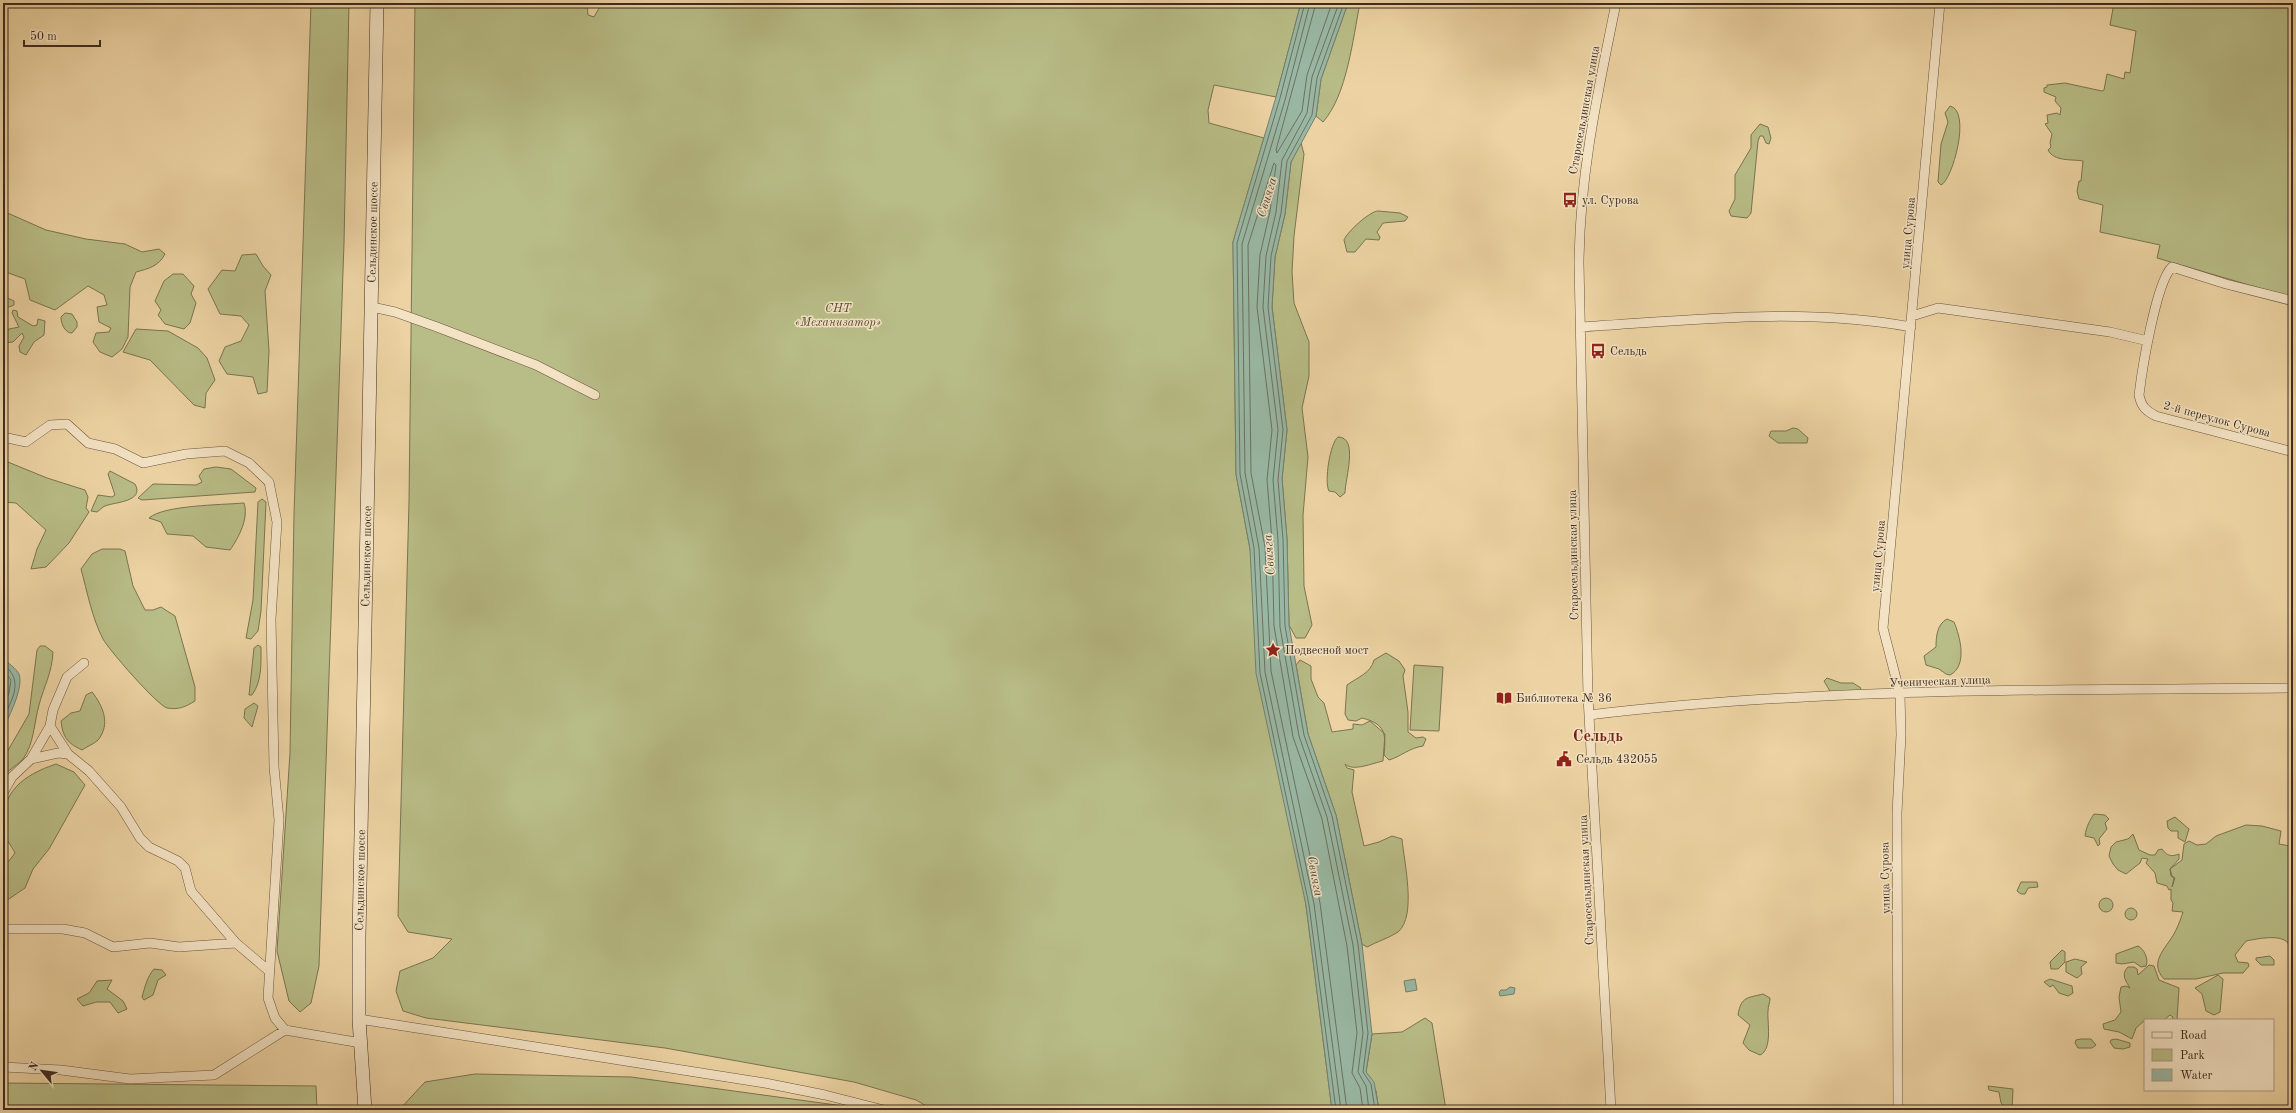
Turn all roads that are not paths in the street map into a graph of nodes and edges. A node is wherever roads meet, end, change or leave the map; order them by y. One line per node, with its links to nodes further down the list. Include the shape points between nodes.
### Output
1 (377, 3): 5 (main road, Сельдинское шоссе)
2 (1616, 3): 7 (street, Старосельдинская улица, via 1584,173 1579,225)
3 (1940, 3): 6 (street, улица Сурова)
4 (2293, 301): 9 (street, via 2172,267 2167,272 2161,288)
5 (372, 307): 10 (street, via 395,312 536,365); 24 (main road, Сельдинское шоссе)
6 (1912, 316): 8 (street, улица Сурова); 9 (street, via 1938,308 2110,332)
7 (1581, 327): 8 (street, via 1810,316 1876,321); 16 (street, Старосельдинская улица)
8 (1911, 327): 15 (street, улица Сурова, via 1883,628)
9 (2148, 341): 12 (street, 2-й переулок Сурова, via 2139,395 2140,403 2146,411 2156,416)
10 (595, 395)
11 (3, 437): 23 (street, via 26,442 50,425 67,424 88,443 115,449 143,463 186,454 225,451 249,464 269,482 277,522 271,620 274,767 279,820)
12 (2293, 452)
13 (84, 663): 17 (street, via 68,677 53,710)
14 (2293, 688): 15 (street, Ученическая улица)
15 (1900, 694): 16 (street, Ученическая улица, via 1729,702); 31 (street, улица Сурова, via 1901,735 1897,813)
16 (1589, 715): 30 (street, Старосельдинская улица)
17 (50, 726): 18 (street); 19 (street)
18 (68, 754): 19 (street, via 58,753); 22 (street, via 106,788 149,847 178,861 185,868 191,890)
19 (31, 759): 20 (street, via 12,777)
20 (3, 793)
21 (3, 929): 22 (street, via 63,929 85,932 113,948 150,943 179,947)
22 (236, 943): 23 (street)
23 (269, 971): 25 (street, via 268,998 275,1018)
24 (359, 1019): 26 (main road, Сельдинское шоссе); 29 (street, via 764,1083)
25 (284, 1030): 26 (street); 27 (street, via 214,1075 130,1079 61,1070)
26 (361, 1043): 28 (main road, Сельдинское шоссе)
27 (3, 1067)
28 (365, 1110)
29 (884, 1110)
30 (1611, 1110)
31 (1898, 1110)

